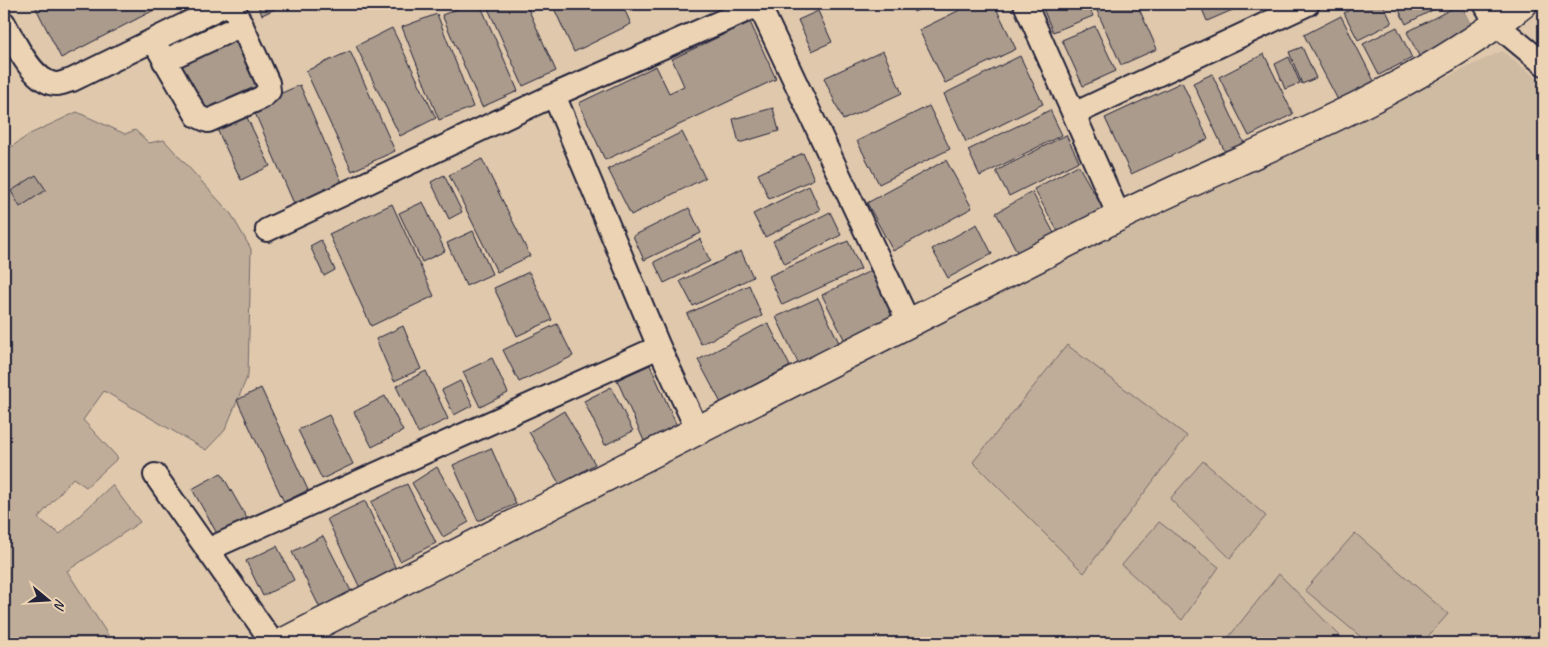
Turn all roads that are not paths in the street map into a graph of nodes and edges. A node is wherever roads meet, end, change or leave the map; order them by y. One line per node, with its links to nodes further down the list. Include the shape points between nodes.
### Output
1 (227, 4): 10 (street)
2 (232, 4): 9 (street)
3 (760, 4): 13 (street); 17 (street)
4 (1025, 4): 14 (street)
5 (1308, 4): 14 (street)
6 (1523, 4): 7 (street)
7 (1491, 14): 12 (street); 15 (street, via 1380,96)
8 (4, 23): 10 (street, via 30,67 44,80 56,84 72,80)
9 (242, 26): 11 (street); 11 (street, via 268,83 269,91 261,98 208,121 197,116)
10 (153, 40): 11 (street)
11 (164, 60)
12 (1544, 64)
13 (554, 95): 16 (street); 18 (street)
14 (1074, 114): 15 (street)
15 (1119, 216): 17 (street)
16 (267, 230)
17 (908, 321): 19 (street)
18 (659, 347): 19 (street); 21 (street)
19 (697, 430): 23 (street)
20 (155, 476): 21 (street)
21 (207, 550): 22 (street)
22 (272, 643)
23 (282, 643)

